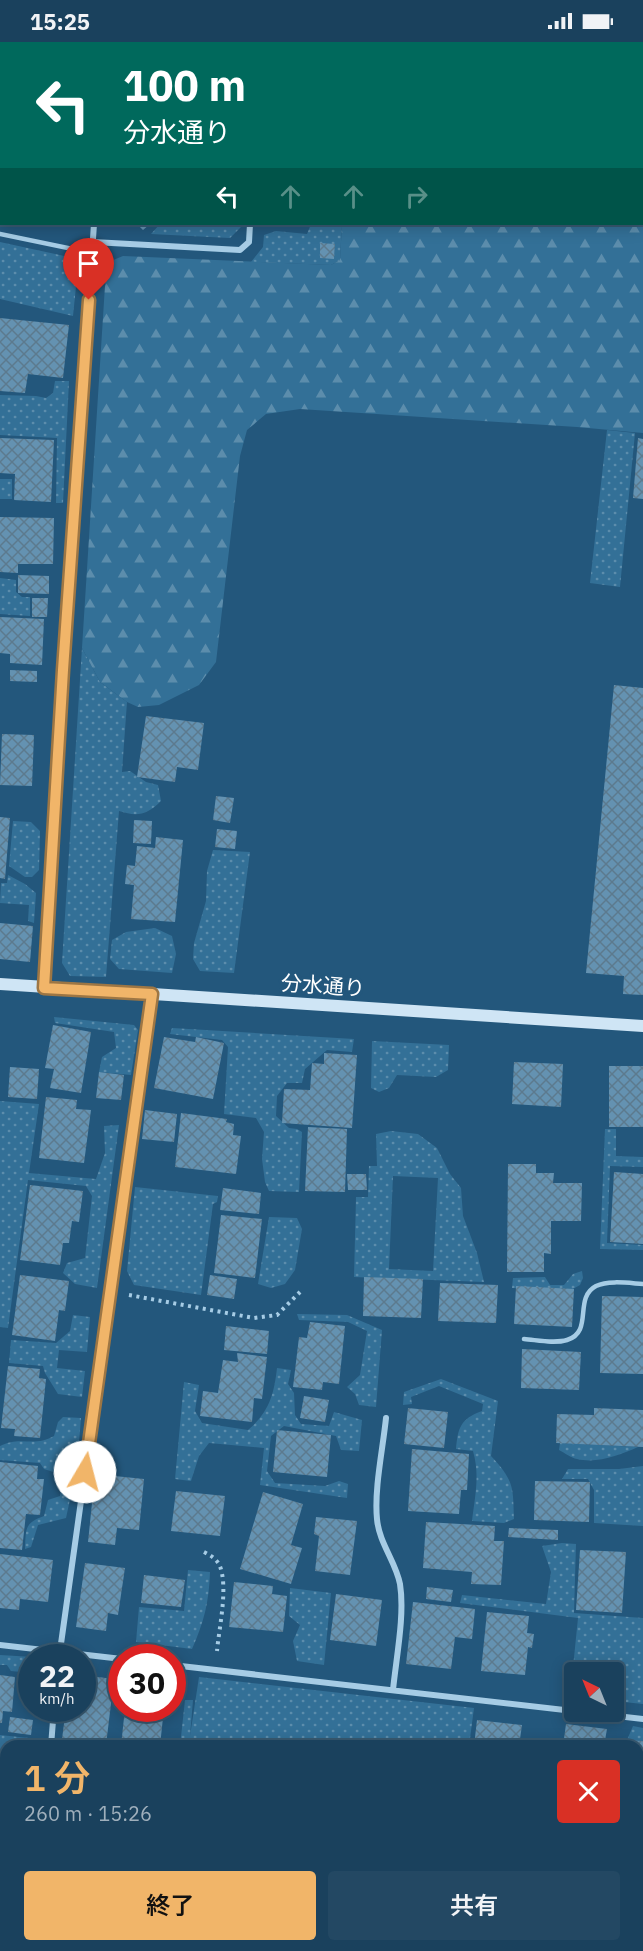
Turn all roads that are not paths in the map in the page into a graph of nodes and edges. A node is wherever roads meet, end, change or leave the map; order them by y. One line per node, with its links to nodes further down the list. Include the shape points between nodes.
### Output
1 (94, 225): 4 (street)
2 (250, 225): 4 (street, via 249,242 240,250)
3 (0, 234): 5 (lane)
4 (93, 242): 5 (street)
5 (92, 254): 7 (street)
6 (0, 984): 7 (street, 分水通り)
7 (44, 988): 8 (street, 分水通り)
8 (152, 994): 9 (street, 分水通り); 13 (street)
9 (643, 1026)
10 (643, 1284): 11 (lane, via 609,1283 589,1290 583,1300 583,1323 578,1334 568,1340)
11 (524, 1340)
12 (386, 1418): 17 (street, via 377,1520 399,1581 401,1600)
13 (61, 1644)
14 (0, 1645): 15 (street)
15 (18, 1648)
16 (186, 1667): 17 (street)
17 (393, 1690): 18 (street)
18 (643, 1719)
19 (53, 1722): 20 (street)
20 (51, 1740)

